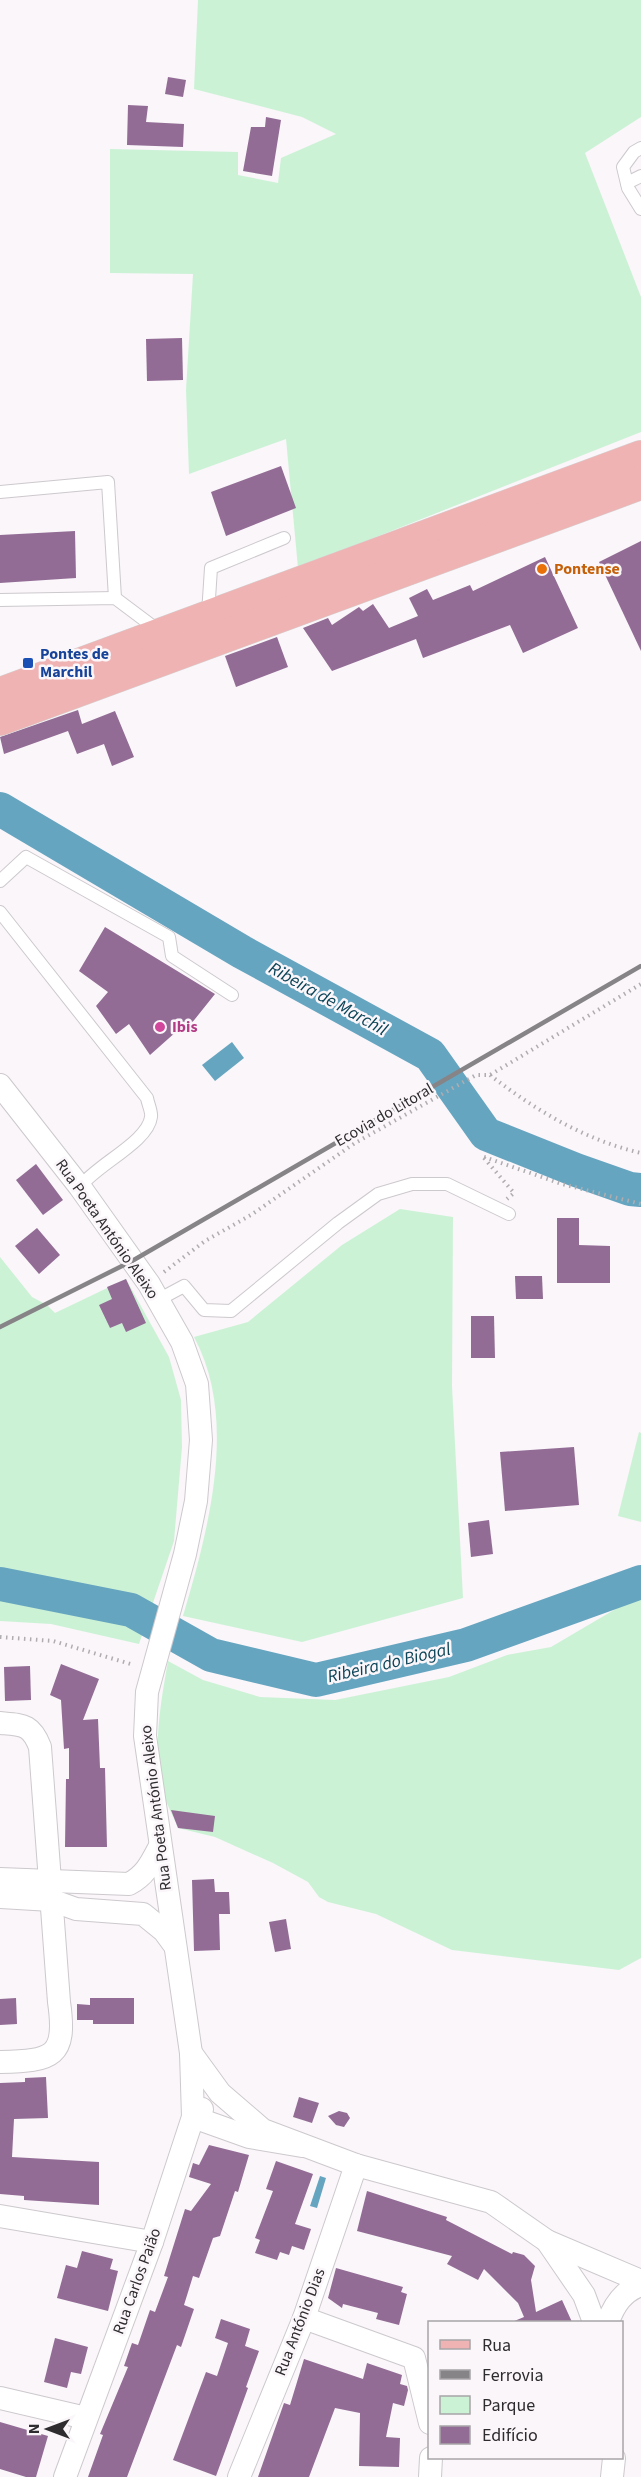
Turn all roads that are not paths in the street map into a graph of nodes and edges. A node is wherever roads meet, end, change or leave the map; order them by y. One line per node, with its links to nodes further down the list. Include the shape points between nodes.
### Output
1 (641, 148): 3 (lane, via 623,166)
2 (641, 176): 3 (lane)
3 (627, 183): 4 (lane)
4 (641, 209)
5 (641, 457): 11 (main road)
6 (641, 483): 14 (main road)
7 (0, 492): 9 (lane, via 108,482)
8 (284, 538): 11 (lane, via 211,568)
9 (115, 598): 10 (lane); 12 (lane)
10 (0, 600)
11 (208, 617): 12 (main road)
12 (162, 634): 13 (main road)
13 (0, 693)
14 (0, 719)
15 (0, 881): 17 (lane, via 26,857 169,937 172,956)
16 (0, 912): 19 (lane, via 147,1098 151,1117 143,1134 88,1176)
17 (232, 995)
18 (0, 1086): 19 (street, Rua Poeta António Aleixo)
19 (80, 1187): 21 (street, Rua Poeta António Aleixo)
20 (509, 1214): 21 (lane, via 447,1184 412,1184 378,1194 231,1311 204,1310 184,1286)
21 (154, 1292): 23 (street, Rua Poeta António Aleixo, via 182,1342 197,1384 201,1440 196,1501 185,1554 147,1692 145,1736)
22 (0, 1724): 25 (street, via 24,1725 34,1732 40,1747)
23 (159, 1846): 26 (street, via 149,1868); 27 (street, Rua Poeta António Aleixo)
24 (0, 1878): 25 (street)
25 (50, 1879): 26 (street); 28 (street); 29 (street); 31 (street)
26 (129, 1884): 27 (street)
27 (163, 1894): 30 (street, via 150,1903); 32 (street, Rua Poeta António Aleixo)
28 (0, 1897)
29 (81, 1909): 30 (street); 31 (street, via 65,1918)
30 (124, 1911): 32 (street, via 143,1914 164,1931)
31 (54, 1945): 34 (street, via 63,2031 58,2047 45,2058)
32 (175, 1947): 33 (street, Rua Poeta António Aleixo)
33 (191, 2053): 35 (street, Rua Poeta António Aleixo); 36 (street)
34 (0, 2062)
35 (220, 2092): 36 (street, Rua Carlos Paião); 37 (street, Rua Poeta António Aleixo, via 263,2130)
36 (193, 2118): 37 (street, via 249,2137); 41 (street, Rua Carlos Paião)
37 (302, 2146): 38 (street, Rua Poeta António Aleixo)
38 (356, 2165): 40 (street, Rua Poeta António Aleixo, via 491,2202); 43 (street, Rua António Dias)
39 (0, 2216): 41 (street)
40 (547, 2241): 42 (street); 44 (street, Rua Poeta António Aleixo, via 584,2295)
41 (152, 2242): 47 (street, Rua Carlos Paião)
42 (641, 2283): 45 (street, via 628,2289)
43 (304, 2318): 48 (street, via 414,2358); 52 (street, Rua António Dias)
44 (594, 2321)
45 (608, 2321)
46 (0, 2398): 47 (street)
47 (86, 2418): 51 (street, Rua Carlos Paião)
48 (428, 2419)
49 (431, 2459): 53 (street)
50 (614, 2459): 54 (street)
51 (65, 2477)
52 (239, 2477)
53 (430, 2477)
54 (612, 2477)

